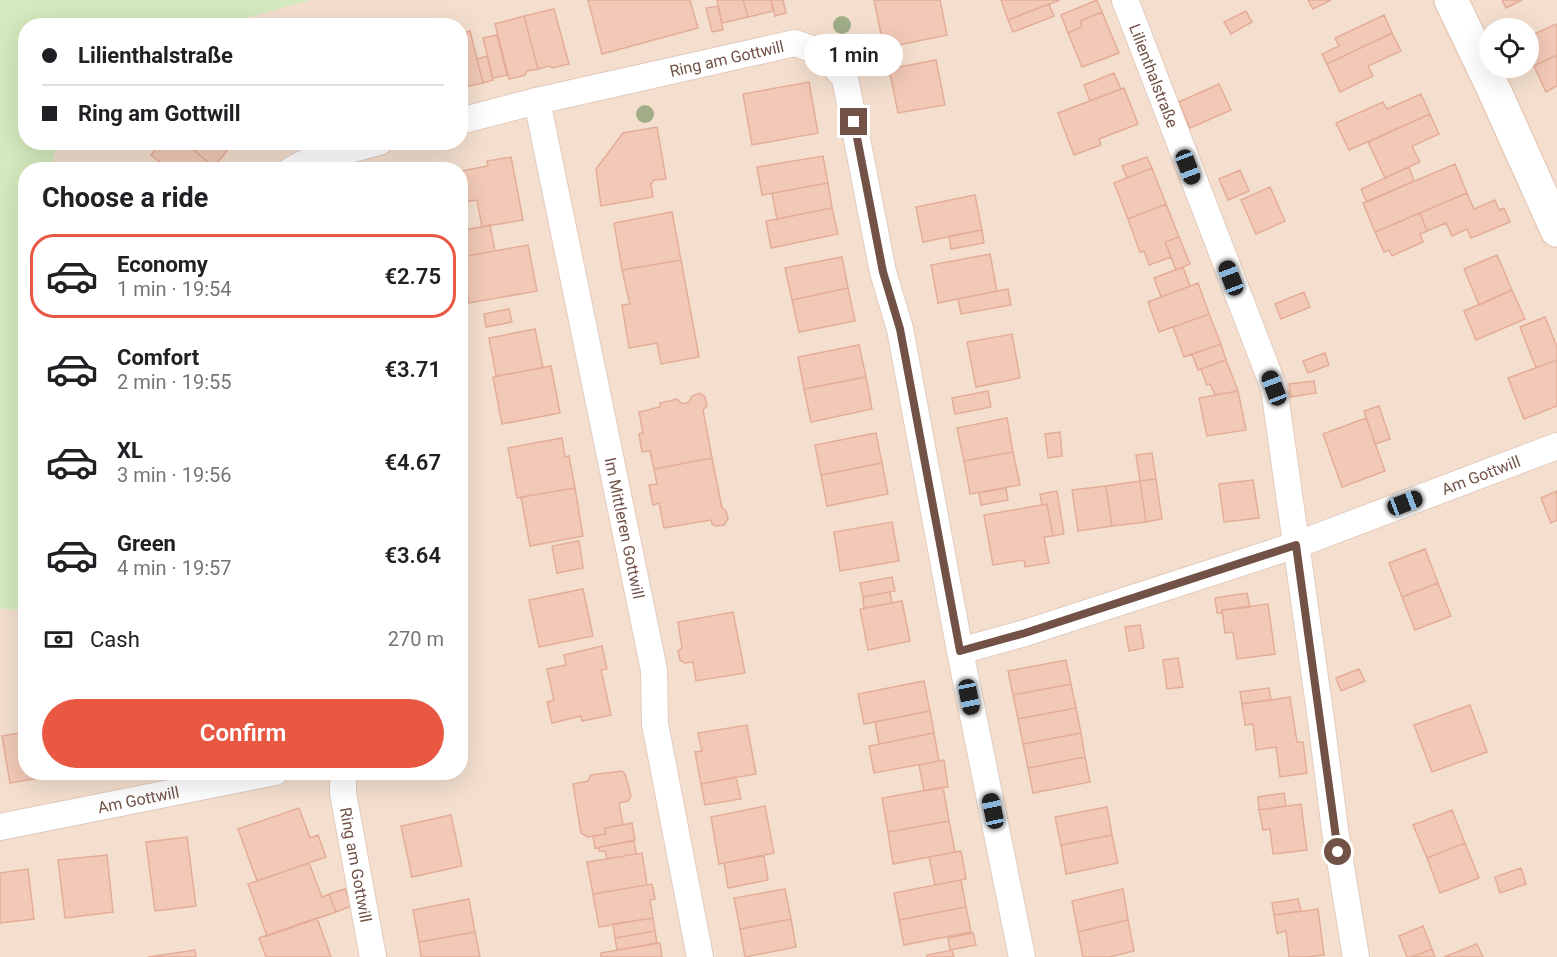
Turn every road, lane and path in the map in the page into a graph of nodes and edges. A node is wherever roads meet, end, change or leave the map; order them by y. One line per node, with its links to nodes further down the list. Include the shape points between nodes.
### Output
1 (1125, 0): 9 (street, Lilienthalstraße, via 1274,388)
2 (1451, 0): 7 (street)
3 (537, 101): 4 (street, Ring am Gottwill); 10 (street, Ring am Gottwill, via 795,43 823,53 845,78 883,272 900,329); 15 (street, Im Mittleren Gottwill, via 654,670 655,724)
4 (468, 119)
5 (349, 150): 6 (street)
6 (306, 162)
7 (1557, 230)
8 (1557, 446): 9 (street, Am Gottwill)
9 (1296, 545): 10 (street, Am Gottwill); 17 (street, Lilienthalstraße)
10 (960, 651): 16 (street, Ring am Gottwill)
11 (235, 780): 13 (street, Am Gottwill)
12 (343, 780): 14 (street, Ring am Gottwill)
13 (0, 827)
14 (373, 957)
15 (700, 957)
16 (1022, 957)
17 (1356, 957)

